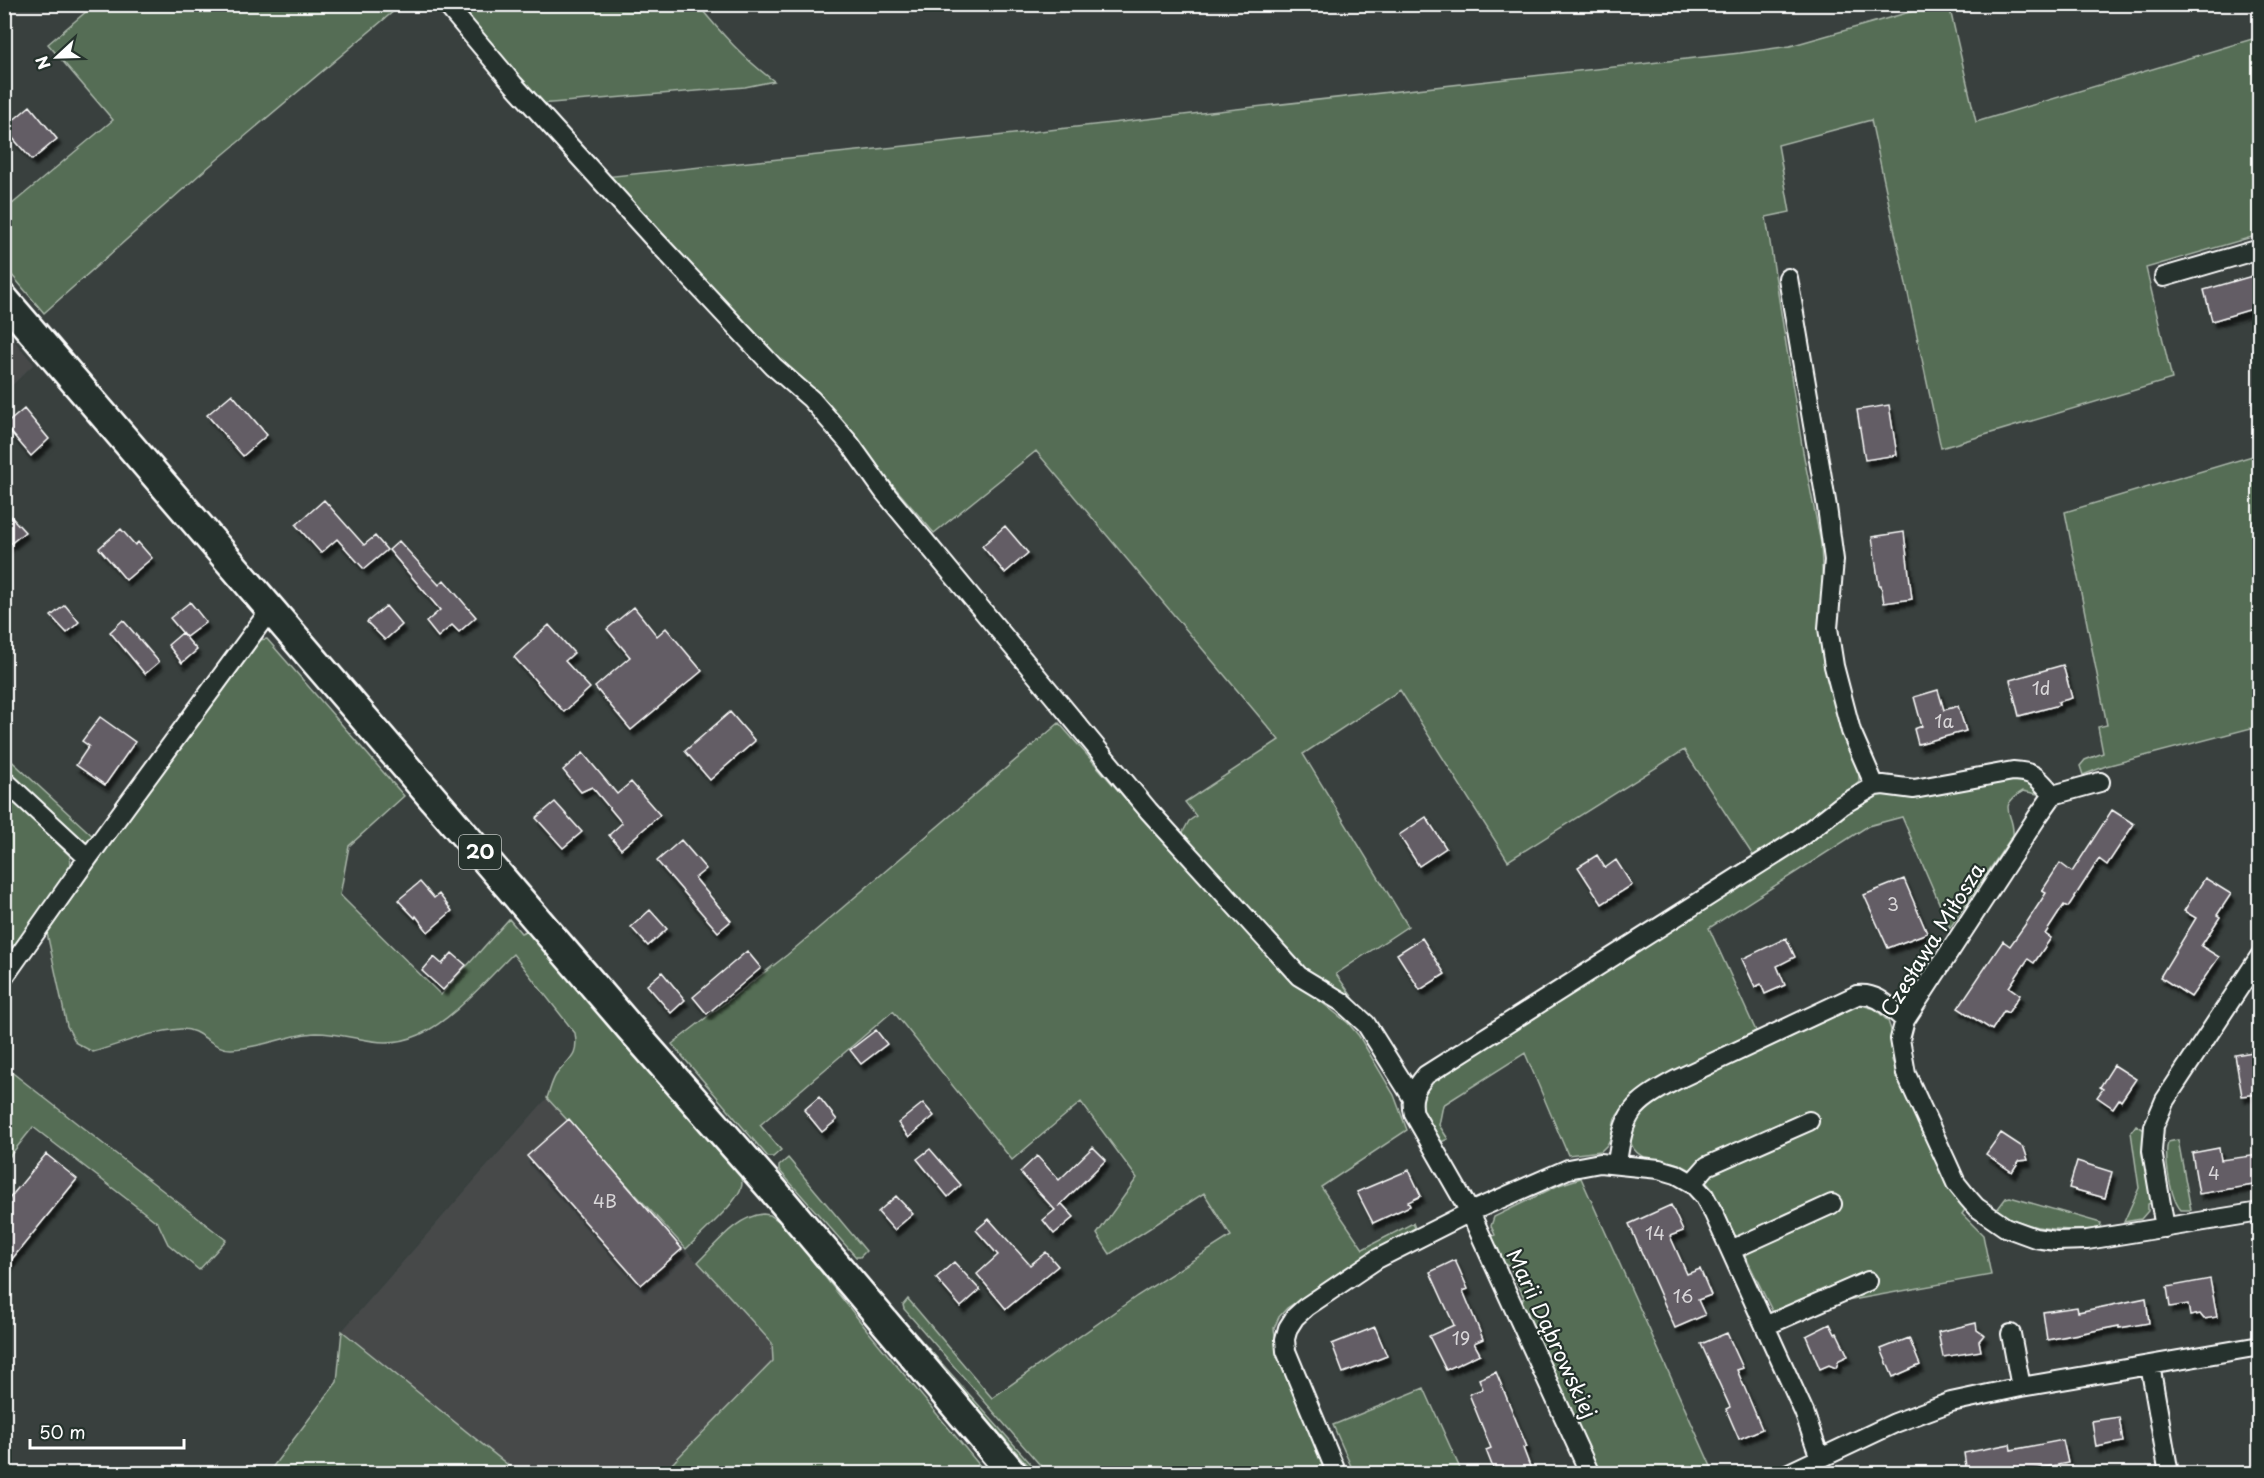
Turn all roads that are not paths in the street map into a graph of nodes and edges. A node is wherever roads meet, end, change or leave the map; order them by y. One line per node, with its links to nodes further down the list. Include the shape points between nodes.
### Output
1 (446, 4): 15 (street, Marii Dąbrowskiej, via 654,239 773,366 811,399 1157,819 1299,976 1342,1002 1366,1024)
2 (2259, 249): 3 (street)
3 (2164, 277)
4 (1788, 278): 9 (street, via 1834,560 1828,628 1834,666 1851,731)
5 (4, 299): 6 (main road, 20)
6 (270, 610): 11 (street); 31 (main road, 20)
7 (4, 780): 11 (street)
8 (2100, 783): 10 (street)
9 (1875, 786): 10 (street, via 1914,789 2028,771); 15 (street, via 1842,805 1797,840 1426,1076)
10 (2053, 795): 14 (street, Czesława Miłosza)
11 (88, 858): 13 (street)
12 (2259, 956): 22 (street, via 2165,1100 2154,1126 2152,1151)
13 (4, 977)
14 (1905, 1020): 17 (street, via 1876,997 1857,995 1676,1080 1634,1106 1624,1123); 22 (street, Czesława Miłosza, via 1900,1039 1906,1074 1956,1183 1976,1207 2004,1227 2056,1242)
15 (1412, 1097): 20 (street, Marii Dąbrowskiej, via 1413,1114)
16 (1809, 1120): 18 (street, via 1707,1166)
17 (1617, 1163): 18 (street, via 1659,1169); 20 (street, via 1568,1169)
18 (1692, 1183): 23 (street, via 1704,1196)
19 (1832, 1204): 23 (street)
20 (1470, 1212): 32 (street, via 1337,1284 1306,1307 1288,1328 1286,1351); 33 (street, Marii Dąbrowskiej)
21 (2259, 1212): 22 (street, Czesława Miłosza)
22 (2165, 1228)
23 (1731, 1250): 25 (street)
24 (1868, 1281): 25 (street)
25 (1765, 1326): 30 (street)
26 (2011, 1334): 29 (street)
27 (2259, 1346): 28 (street)
28 (2150, 1365): 29 (street); 35 (street)
29 (2021, 1387): 30 (street, via 1925,1411)
30 (1820, 1458): 34 (street)
31 (1013, 1473)
32 (1337, 1473)
33 (1590, 1473)
34 (1787, 1473)
35 (2169, 1473)

